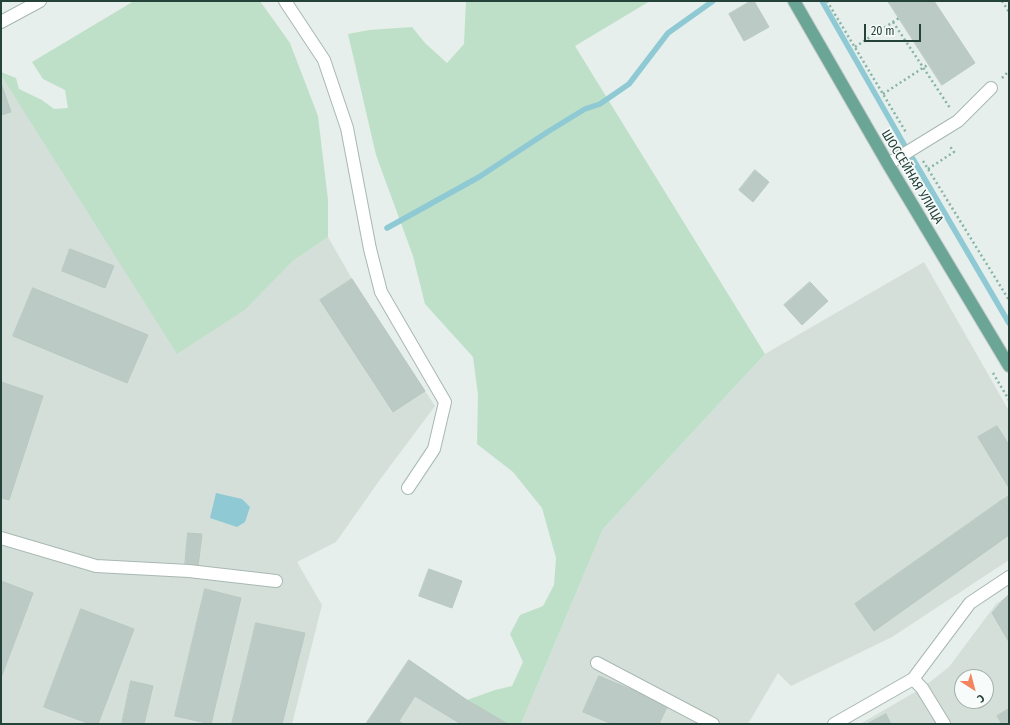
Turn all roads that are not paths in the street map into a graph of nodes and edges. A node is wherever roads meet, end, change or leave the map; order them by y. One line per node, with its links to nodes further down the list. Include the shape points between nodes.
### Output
1 (40, 1): 4 (street)
2 (285, 1): 8 (street, via 324,60 347,128 370,249 381,292 444,402 434,449)
3 (794, 1): 6 (main road, ШОССЕЙНАЯ УЛИЦА)
4 (1, 22)
5 (991, 88): 6 (street, via 958,121)
6 (888, 164): 7 (main road, ШОССЕЙНАЯ УЛИЦА)
7 (1009, 366)
8 (408, 488)
9 (1, 538): 11 (street, via 96,566 189,571)
10 (1009, 577): 13 (street, via 970,603)
11 (276, 581)
12 (597, 663): 14 (street)
13 (913, 679): 15 (street); 16 (street, via 922,688)
14 (713, 724)
15 (834, 724)
16 (944, 724)

